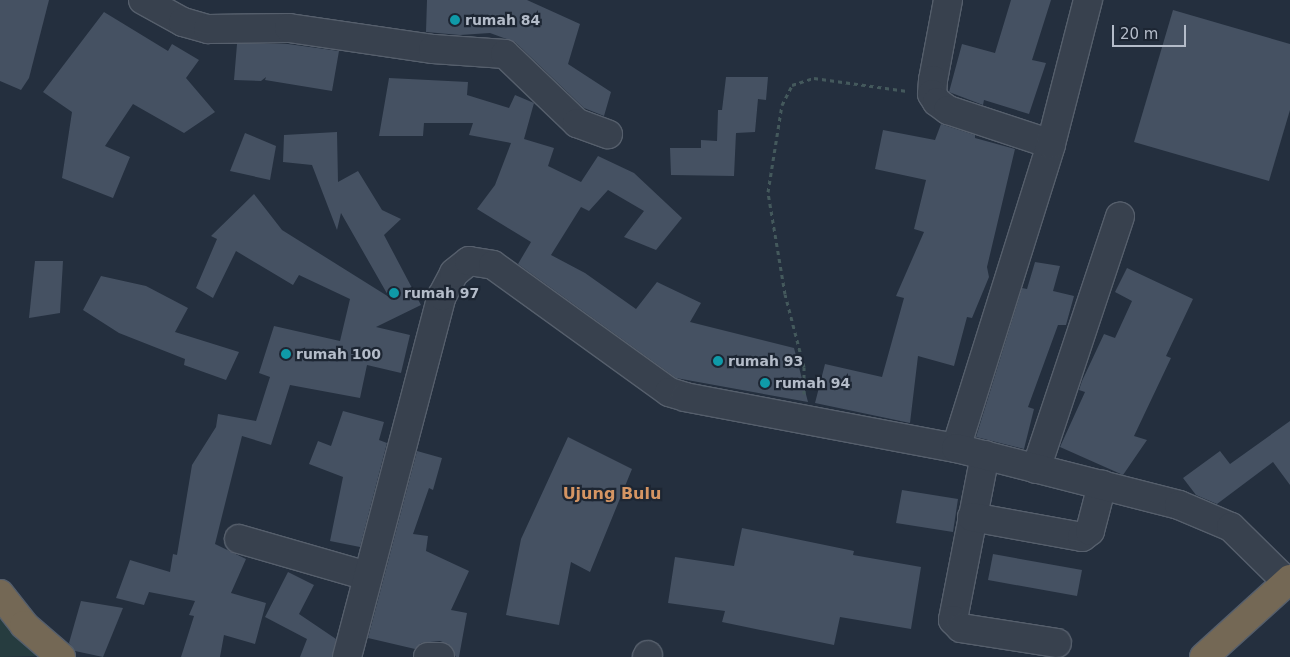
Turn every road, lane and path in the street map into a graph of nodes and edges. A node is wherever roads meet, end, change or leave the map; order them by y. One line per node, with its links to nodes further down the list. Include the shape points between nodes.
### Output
1 (143, 0): 5 (street, via 183,22 208,29 289,28 433,49 505,54 577,123)
2 (948, 0): 4 (street)
3 (1088, 0): 6 (street)
4 (932, 94): 6 (street, via 936,102 948,110); 8 (path, via 814,78 792,85 782,105 768,192 785,294 804,367)
5 (608, 134)
6 (1051, 144): 9 (street)
7 (1120, 217): 11 (street)
8 (805, 419): 9 (street); 15 (street, via 669,392 493,265 469,261 454,273 442,296)
9 (956, 448): 10 (street)
10 (985, 455): 11 (street); 13 (street)
11 (1036, 469): 12 (street)
12 (1102, 485): 13 (street, via 1090,531 1082,538); 16 (street, via 1179,506 1231,527)
13 (972, 517): 18 (street, via 953,612 955,623 961,628)
14 (239, 539): 15 (street)
15 (367, 576): 20 (street)
16 (1288, 581): 23 (highway)
17 (0, 594): 19 (highway, via 24,625)
18 (1057, 643)
19 (61, 657)
20 (347, 657)
21 (428, 657): 22 (street)
22 (440, 657)
23 (1204, 657)

